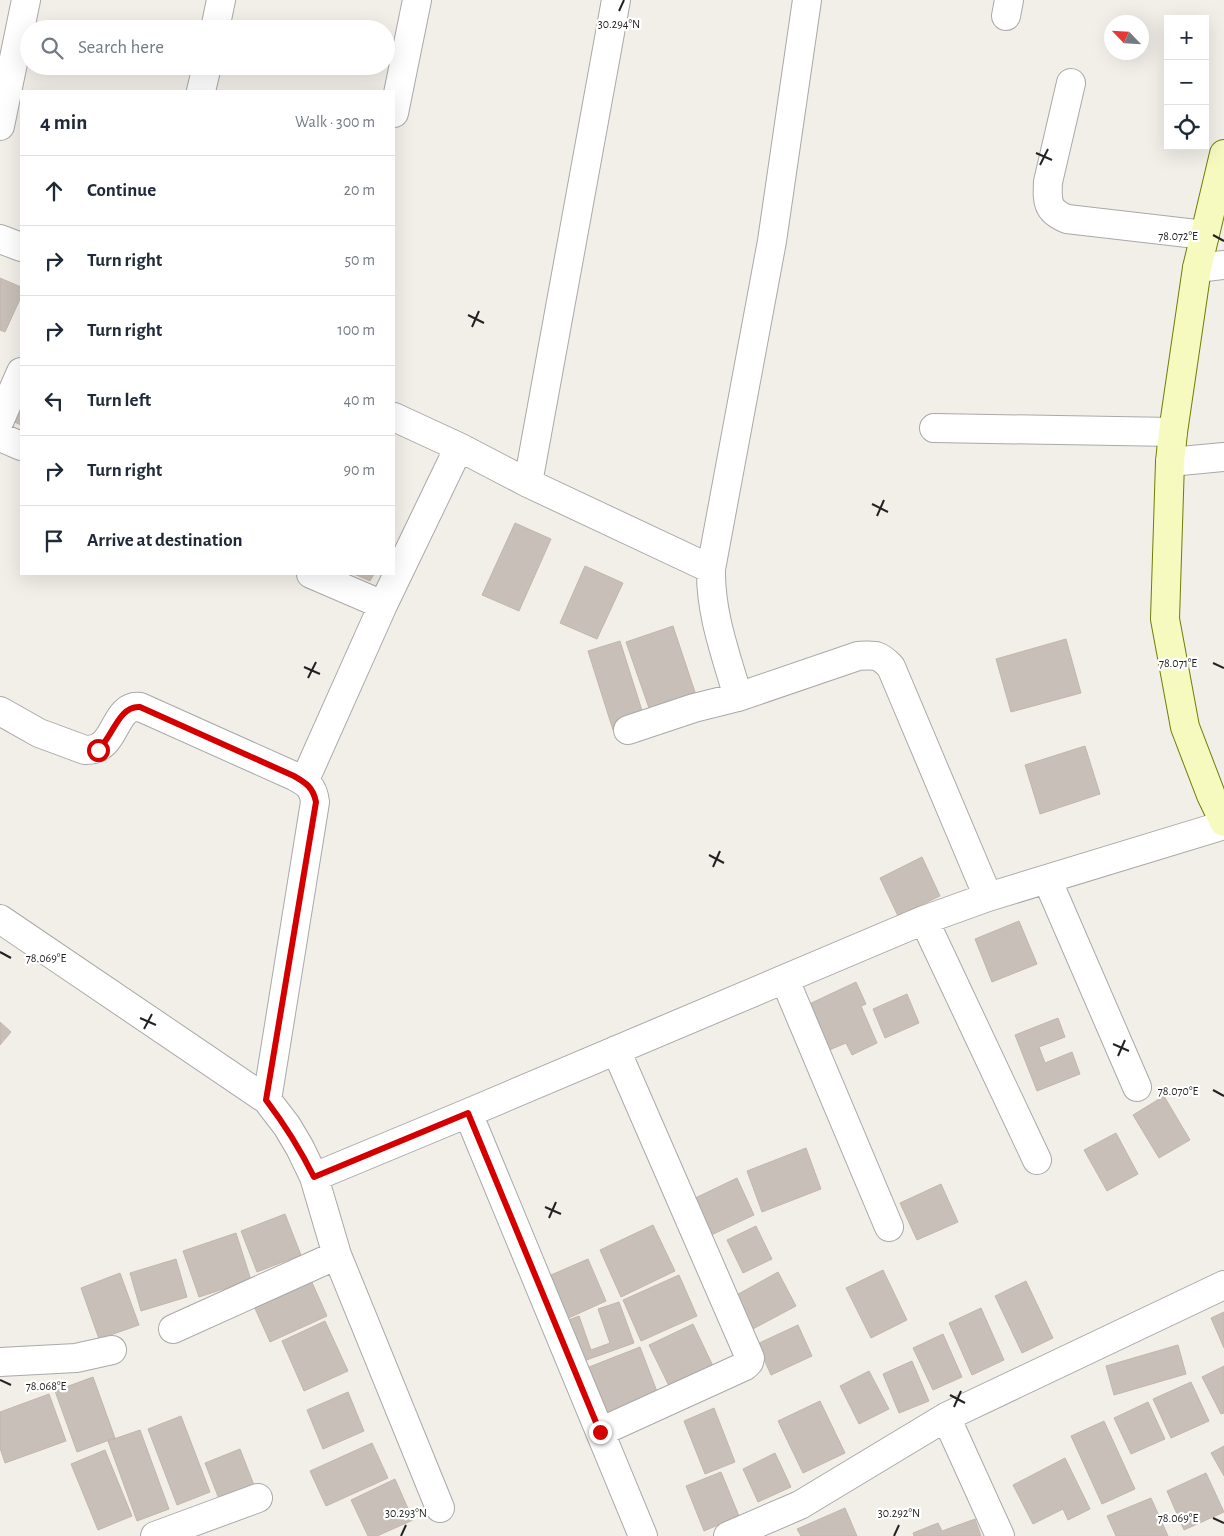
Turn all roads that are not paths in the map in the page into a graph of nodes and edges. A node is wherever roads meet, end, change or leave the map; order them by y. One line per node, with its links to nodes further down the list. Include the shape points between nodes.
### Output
1 (26, 0): 6 (street)
2 (221, 0): 7 (street)
3 (417, 0): 12 (street)
4 (616, 0): 30 (street)
5 (807, 0): 31 (street, via 772,242)
6 (22, 20)
7 (217, 20)
8 (20, 29): 13 (street)
9 (205, 75): 11 (street)
10 (1071, 83): 15 (street, via 1048,182 1047,198 1051,209 1067,219)
11 (202, 90)
12 (395, 108)
13 (0, 126)
14 (1224, 154): 15 (street)
15 (1205, 235): 19 (street)
16 (0, 239): 17 (street)
17 (20, 247)
18 (1224, 265): 19 (street)
19 (1197, 268): 24 (street)
20 (20, 374): 22 (street)
21 (395, 417): 27 (street)
22 (0, 420)
23 (934, 428): 24 (street)
24 (1174, 432): 29 (street)
25 (0, 437): 26 (street)
26 (20, 446)
27 (459, 448): 30 (street); 33 (street)
28 (1224, 457): 29 (street)
29 (1170, 462): 38 (street, via 1165,619 1186,727)
30 (528, 483): 31 (street)
31 (711, 570): 34 (street, via 710,591)
32 (313, 575): 33 (street)
33 (382, 605): 37 (street)
34 (738, 697): 36 (street); 41 (street, via 858,656 882,658 891,668)
35 (0, 711): 37 (street, via 39,733 92,751 104,745 124,713 134,706 140,707)
36 (628, 730)
37 (304, 782): 47 (street, via 314,792 316,802)
38 (1218, 792): 39 (street)
39 (1224, 823): 40 (street)
40 (1047, 879): 41 (street); 46 (street)
41 (988, 897): 43 (street)
42 (0, 919): 47 (street)
43 (924, 920): 44 (street); 49 (street)
44 (785, 980): 45 (street); 51 (street)
45 (616, 1050): 48 (street); 58 (street, via 750,1358 745,1366)
46 (1137, 1087)
47 (266, 1100): 50 (street, via 291,1134)
48 (468, 1113): 50 (street); 58 (street)
49 (1036, 1160)
50 (314, 1177): 52 (street)
51 (889, 1227)
52 (337, 1256): 54 (street); 60 (street)
53 (1224, 1285): 57 (street)
54 (173, 1328)
55 (112, 1350): 56 (street, via 76,1358)
56 (0, 1362)
57 (946, 1417): 61 (street, via 800,1505); 65 (street)
58 (600, 1432): 63 (street)
59 (258, 1498): 62 (street)
60 (440, 1508)
61 (777, 1526): 64 (street)
62 (156, 1536)
63 (643, 1536)
64 (728, 1536)
65 (1000, 1536)

